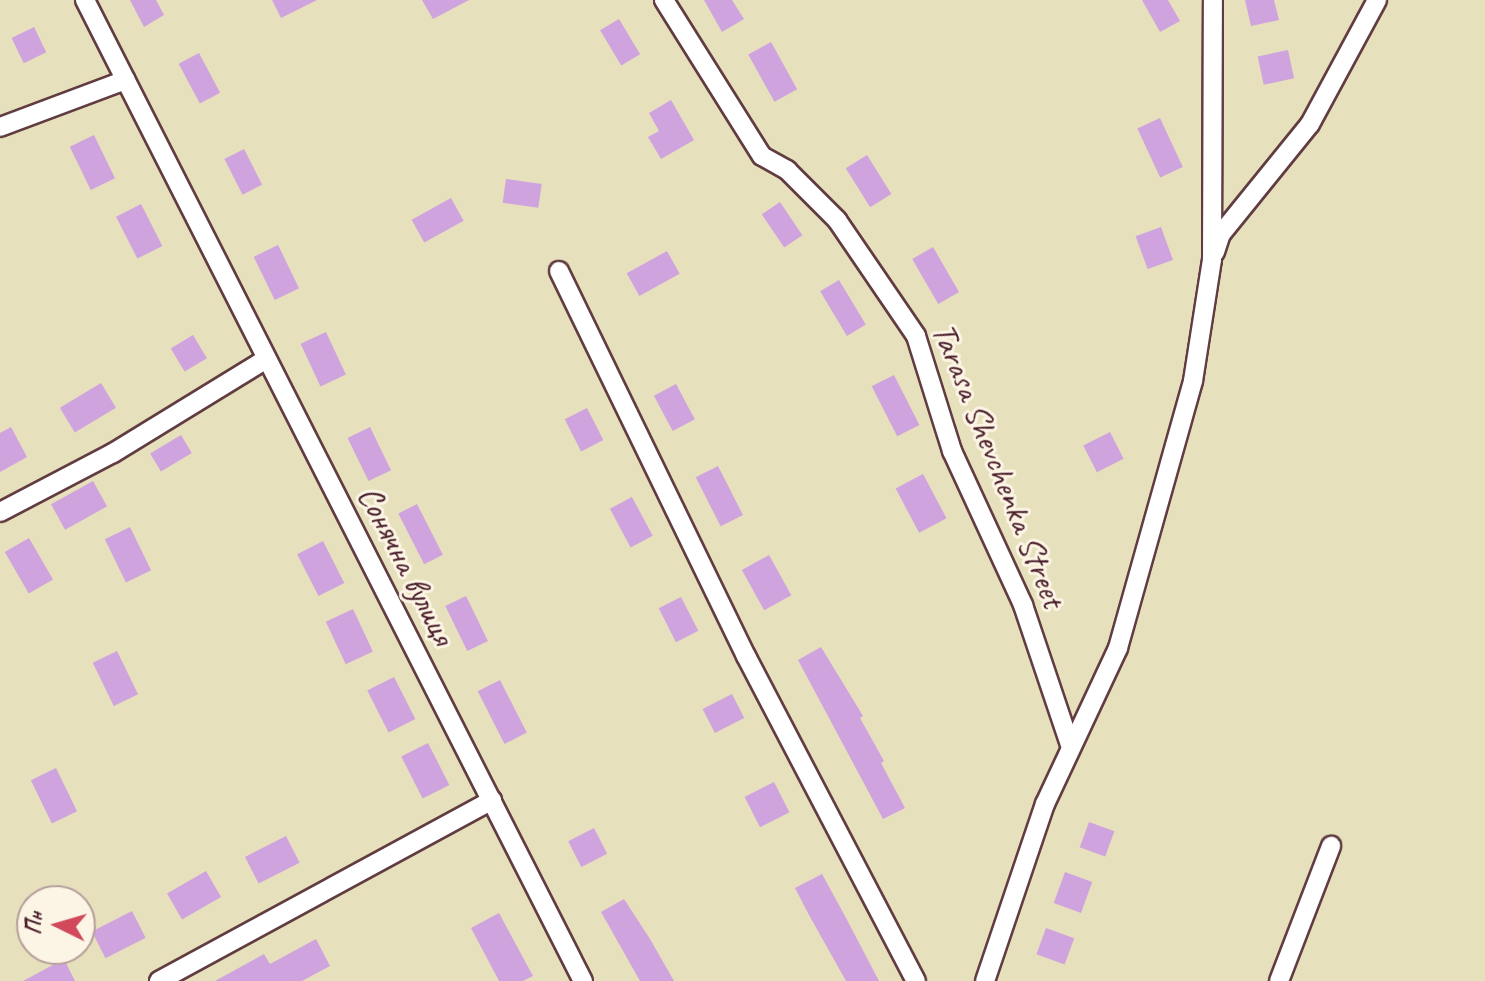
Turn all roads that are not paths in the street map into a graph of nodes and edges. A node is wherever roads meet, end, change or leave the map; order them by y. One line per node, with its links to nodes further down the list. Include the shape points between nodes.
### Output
1 (85, 0): 5 (street, Сонячна вулиця)
2 (664, 0): 11 (street, Tarasa Shevchenka Street, via 762,156 787,170 837,220 916,336 952,451 1023,605)
3 (1213, 0): 7 (street)
4 (1377, 0): 7 (street, via 1310,124 1221,234)
5 (126, 80): 6 (street); 9 (street, Сонячна вулиця)
6 (0, 127)
7 (1212, 260): 11 (street, via 1193,381 1136,593 1118,648)
8 (559, 271): 16 (street, via 746,656)
9 (265, 360): 10 (street, via 113,453); 12 (street, Сонячна вулиця)
10 (0, 512)
11 (1070, 745): 17 (street, via 1025,854)
12 (492, 800): 14 (street); 15 (street, Сонячна вулиця)
13 (1331, 846): 18 (street)
14 (159, 981)
15 (583, 981)
16 (916, 981)
17 (985, 981)
18 (1279, 981)

